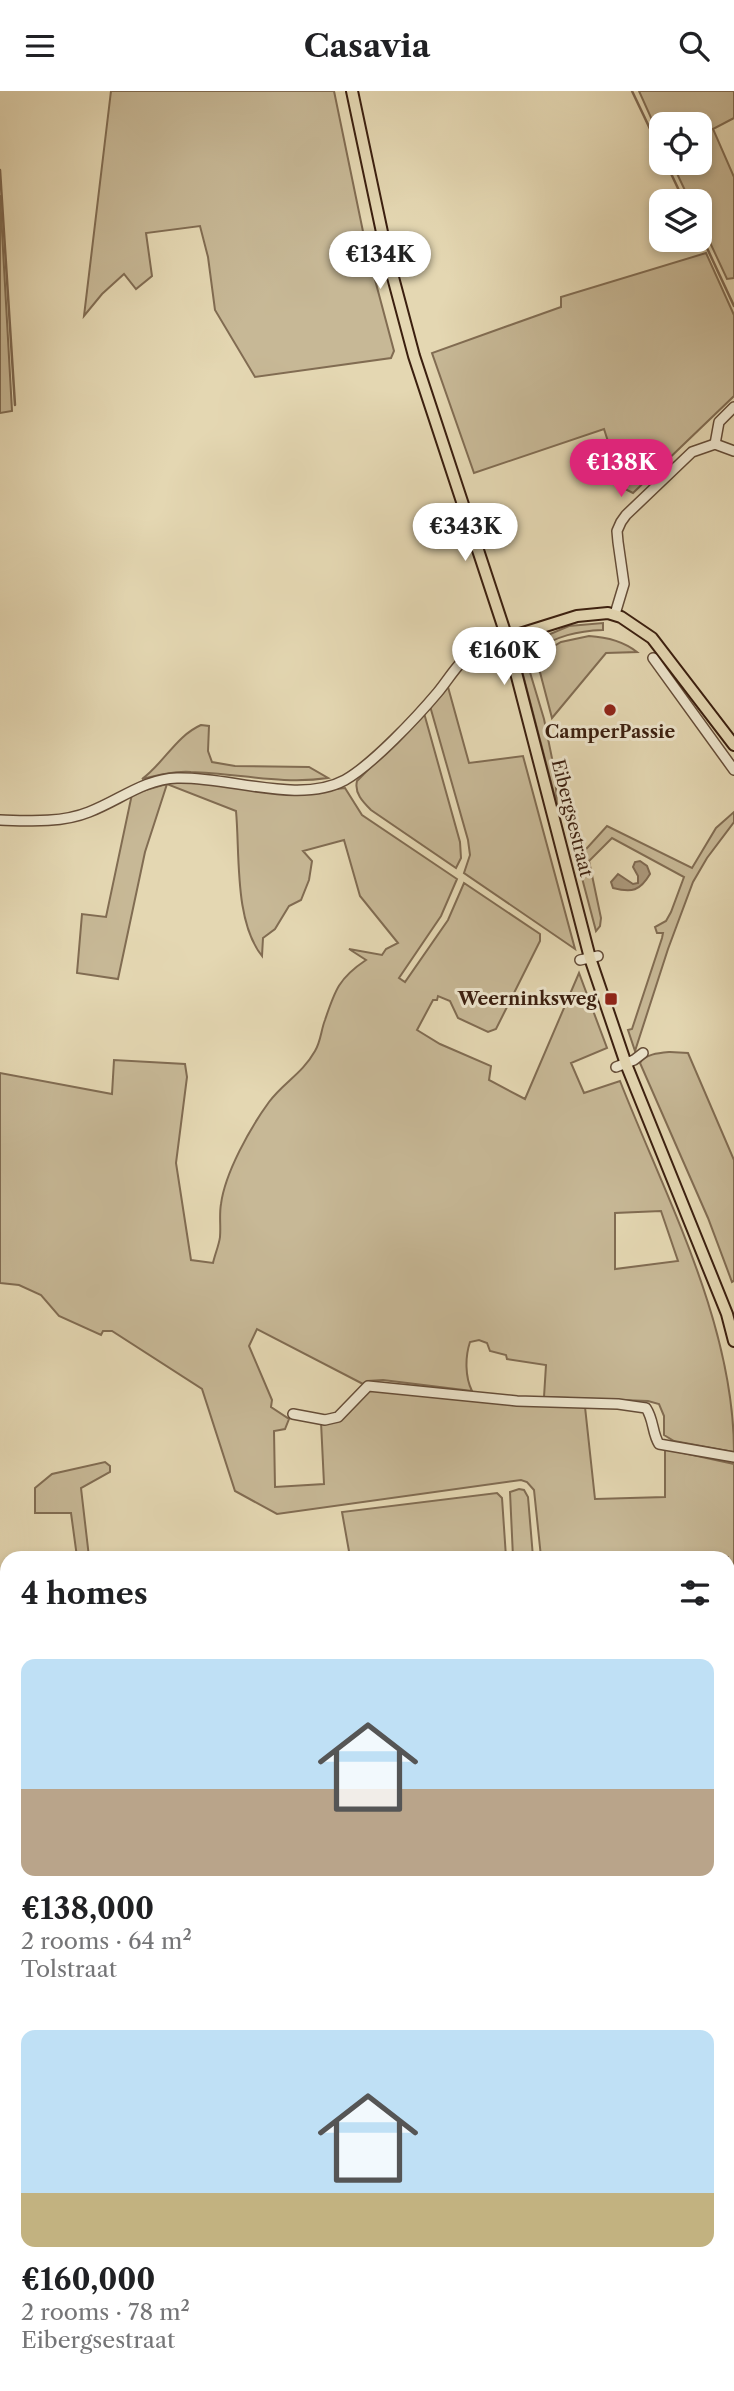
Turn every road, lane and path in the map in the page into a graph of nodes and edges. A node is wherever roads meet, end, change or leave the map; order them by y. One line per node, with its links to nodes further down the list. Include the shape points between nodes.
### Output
1 (352, 91): 6 (main road, Eibergsestraat, via 414,356)
2 (734, 407): 3 (street, via 719,422)
3 (715, 444): 4 (street); 5 (street, via 691,452 625,515 617,531 624,585)
4 (734, 451)
5 (615, 614): 6 (main road, via 577,616); 8 (main road, via 652,638)
6 (507, 638): 10 (street, via 468,655 423,709 366,765 325,788 162,779 88,813 62,819); 12 (main road, Eibergsestraat)
7 (653, 658): 9 (street)
8 (734, 745)
9 (734, 770)
10 (0, 820)
11 (643, 1053): 12 (street)
12 (621, 1065): 13 (main road, Eibergsestraat, via 727,1314)
13 (734, 1341)
14 (293, 1414): 15 (street, via 325,1420 338,1417 368,1386 517,1401 618,1404 646,1408 659,1444)
15 (734, 1457)

